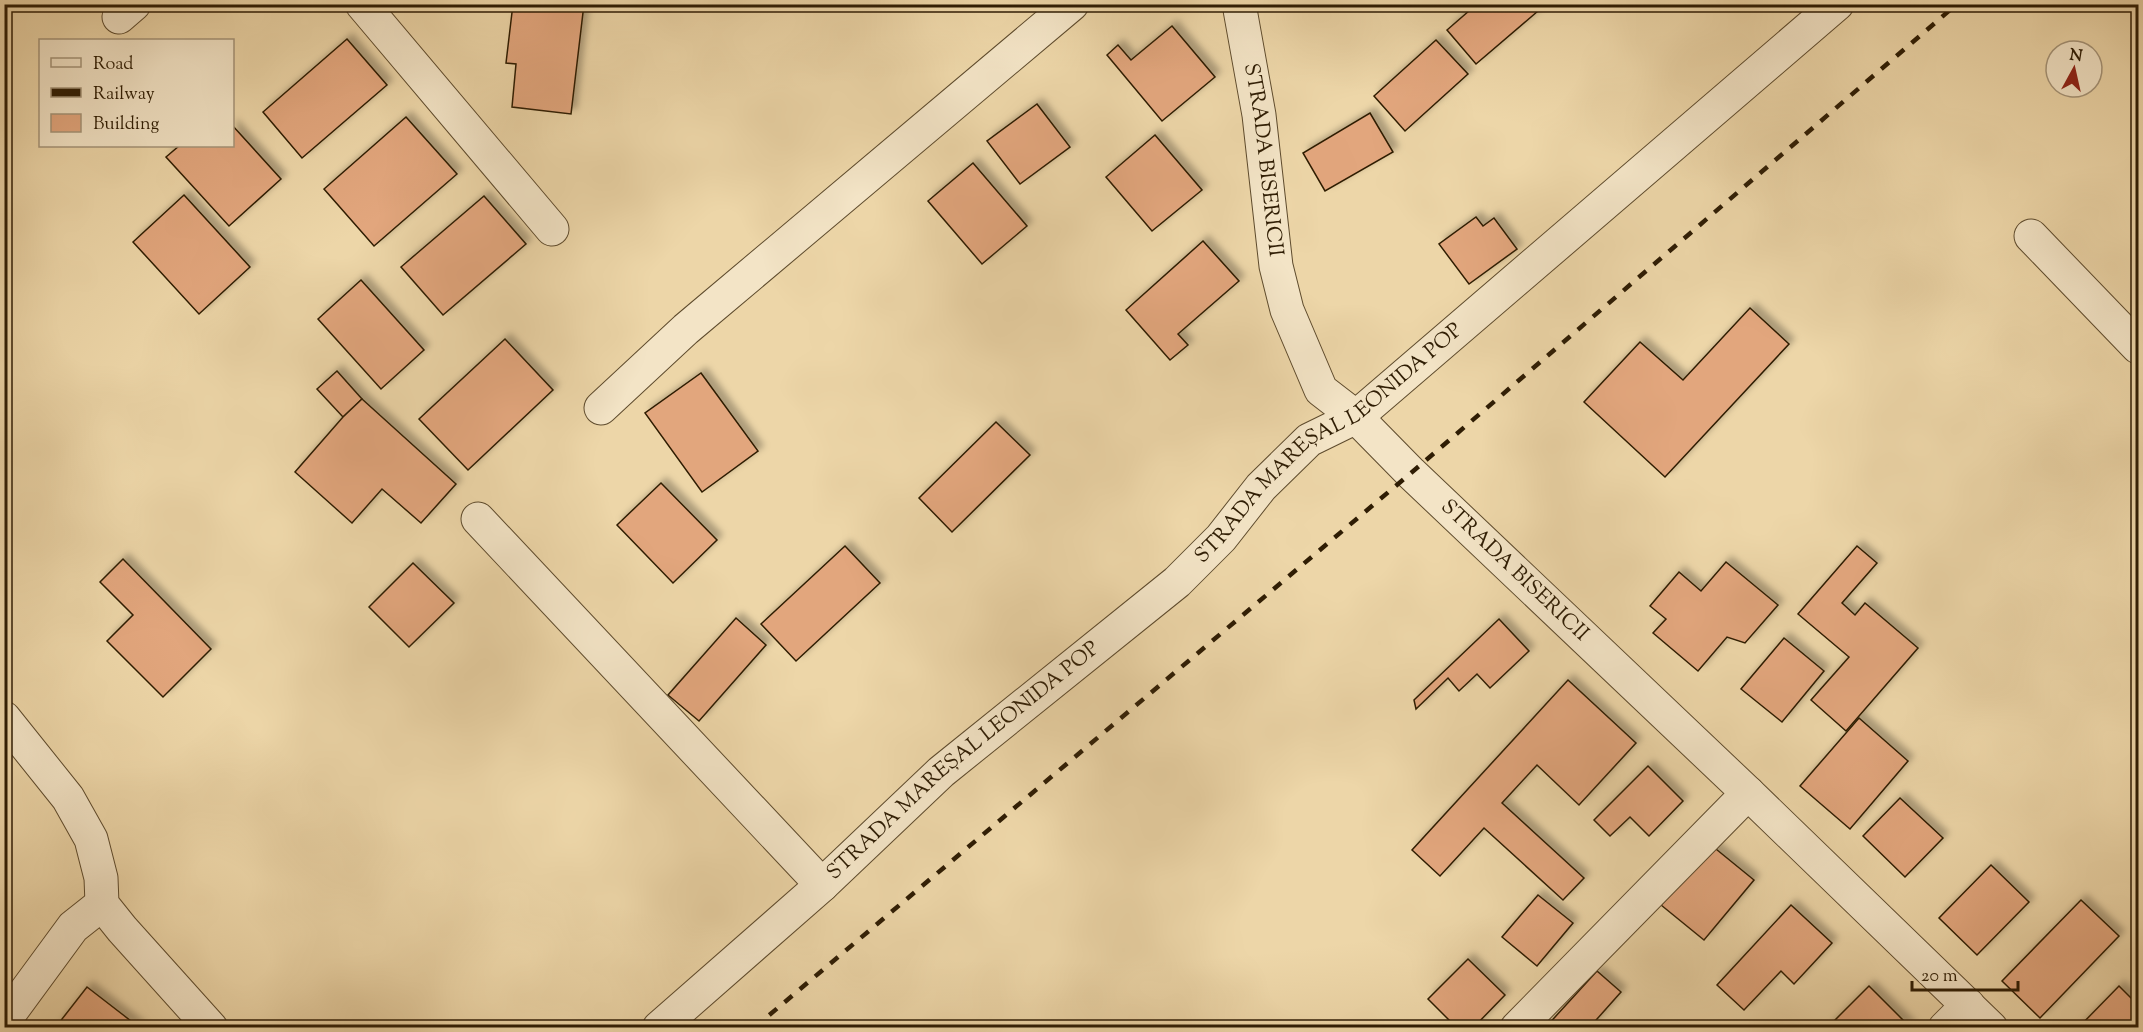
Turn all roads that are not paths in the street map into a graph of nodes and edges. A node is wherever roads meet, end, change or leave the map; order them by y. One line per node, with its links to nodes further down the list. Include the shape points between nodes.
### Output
1 (362, 4): 5 (street)
2 (1072, 4): 8 (street, via 686,329)
3 (1239, 4): 9 (street, STRADA BISERICII, via 1259,115 1276,266 1287,310 1321,390)
4 (1837, 4): 9 (street, STRADA MAREȘAL LEONIDA POP)
5 (552, 229)
6 (2031, 236): 7 (street)
7 (2139, 347)
8 (601, 408)
9 (1356, 417): 12 (street, STRADA BISERICII); 13 (street, STRADA MAREȘAL LEONIDA POP, via 1309,440 1261,487 1221,538 1177,582 941,772)
10 (478, 519): 13 (street, STRADA MAREȘAL LEONIDA POP)
11 (4, 718): 14 (street, via 69,798 91,839 101,879)
12 (1748, 793): 15 (street, STRADA BISERICII); 19 (street)
13 (822, 885): 18 (street, STRADA MAREȘAL LEONIDA POP)
14 (102, 904): 16 (street, via 73,927); 17 (street)
15 (1956, 1016): 20 (street, STRADA BISERICII)
16 (4, 1021)
17 (211, 1028)
18 (658, 1028)
19 (1517, 1028)
20 (1991, 1028)

